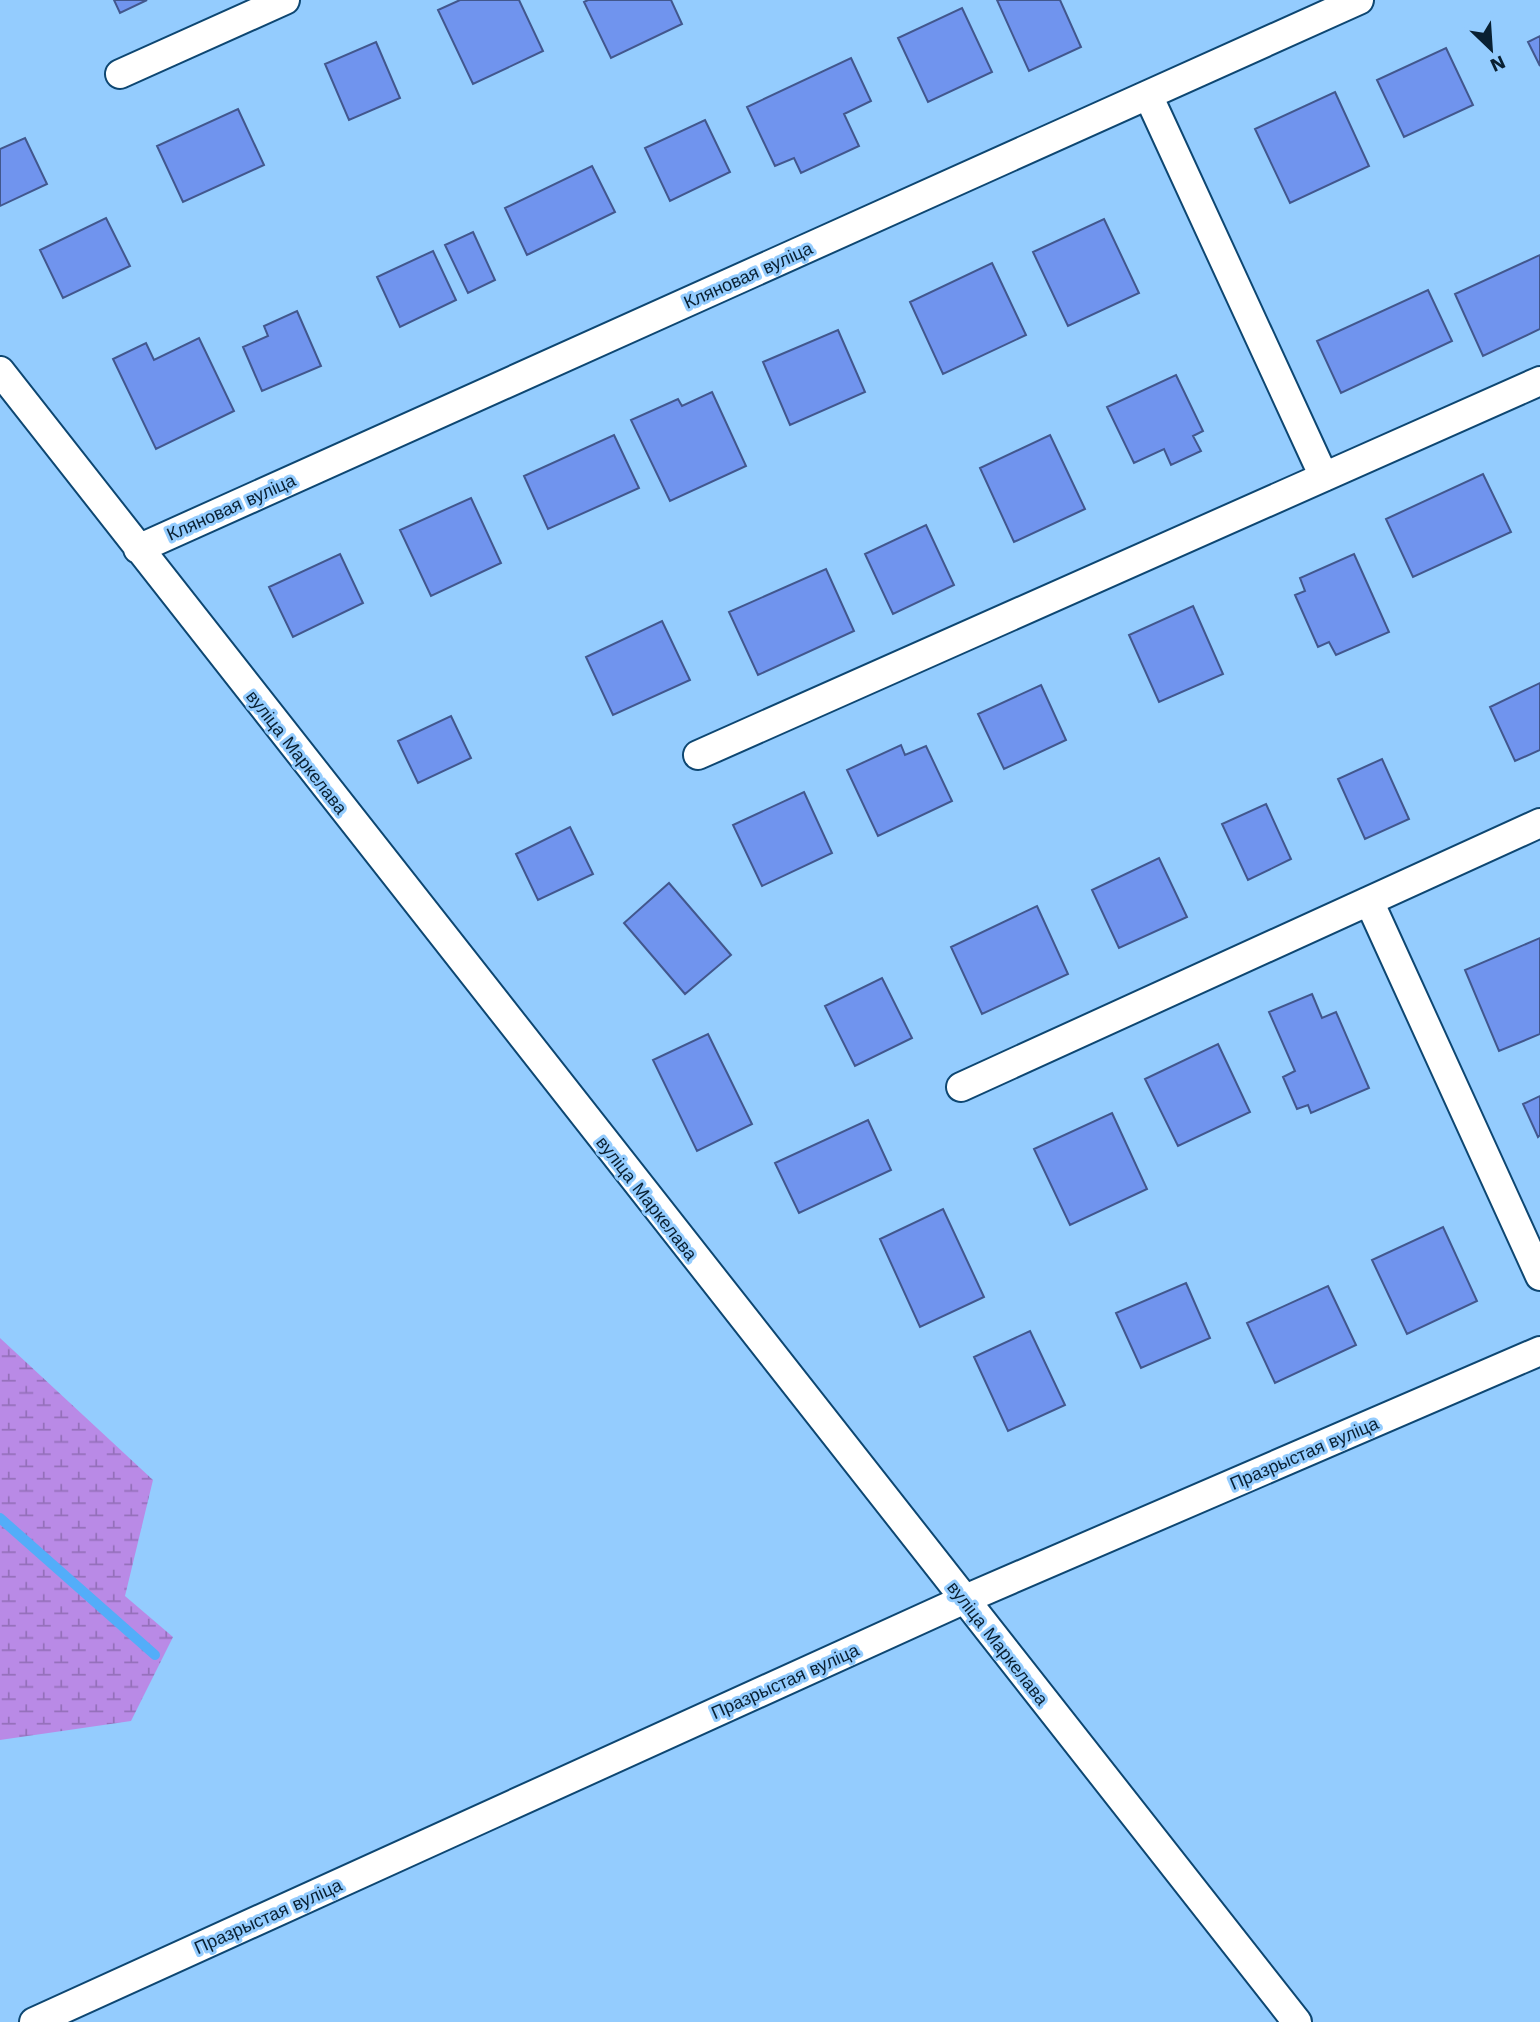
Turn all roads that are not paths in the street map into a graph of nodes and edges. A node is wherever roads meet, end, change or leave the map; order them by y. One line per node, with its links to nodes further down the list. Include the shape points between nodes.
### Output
1 (285, 0): 3 (street)
2 (1359, 0): 4 (street, Кляновая вуліца)
3 (120, 74)
4 (1148, 95): 7 (street); 8 (street, Кляновая вуліца)
5 (0, 371): 8 (street, вуліца Маркелава)
6 (1540, 381): 7 (street)
7 (1324, 477): 9 (street)
8 (138, 549): 15 (street, вуліца Маркелава)
9 (698, 755)
10 (1540, 823): 11 (street)
11 (1369, 901): 12 (street); 13 (street)
12 (961, 1087)
13 (1540, 1276)
14 (1540, 1351): 15 (street, Празрыстая вуліца)
15 (963, 1600): 16 (street, Празрыстая вуліца); 17 (street, вуліца Маркелава)
16 (34, 2022)
17 (1297, 2022)

